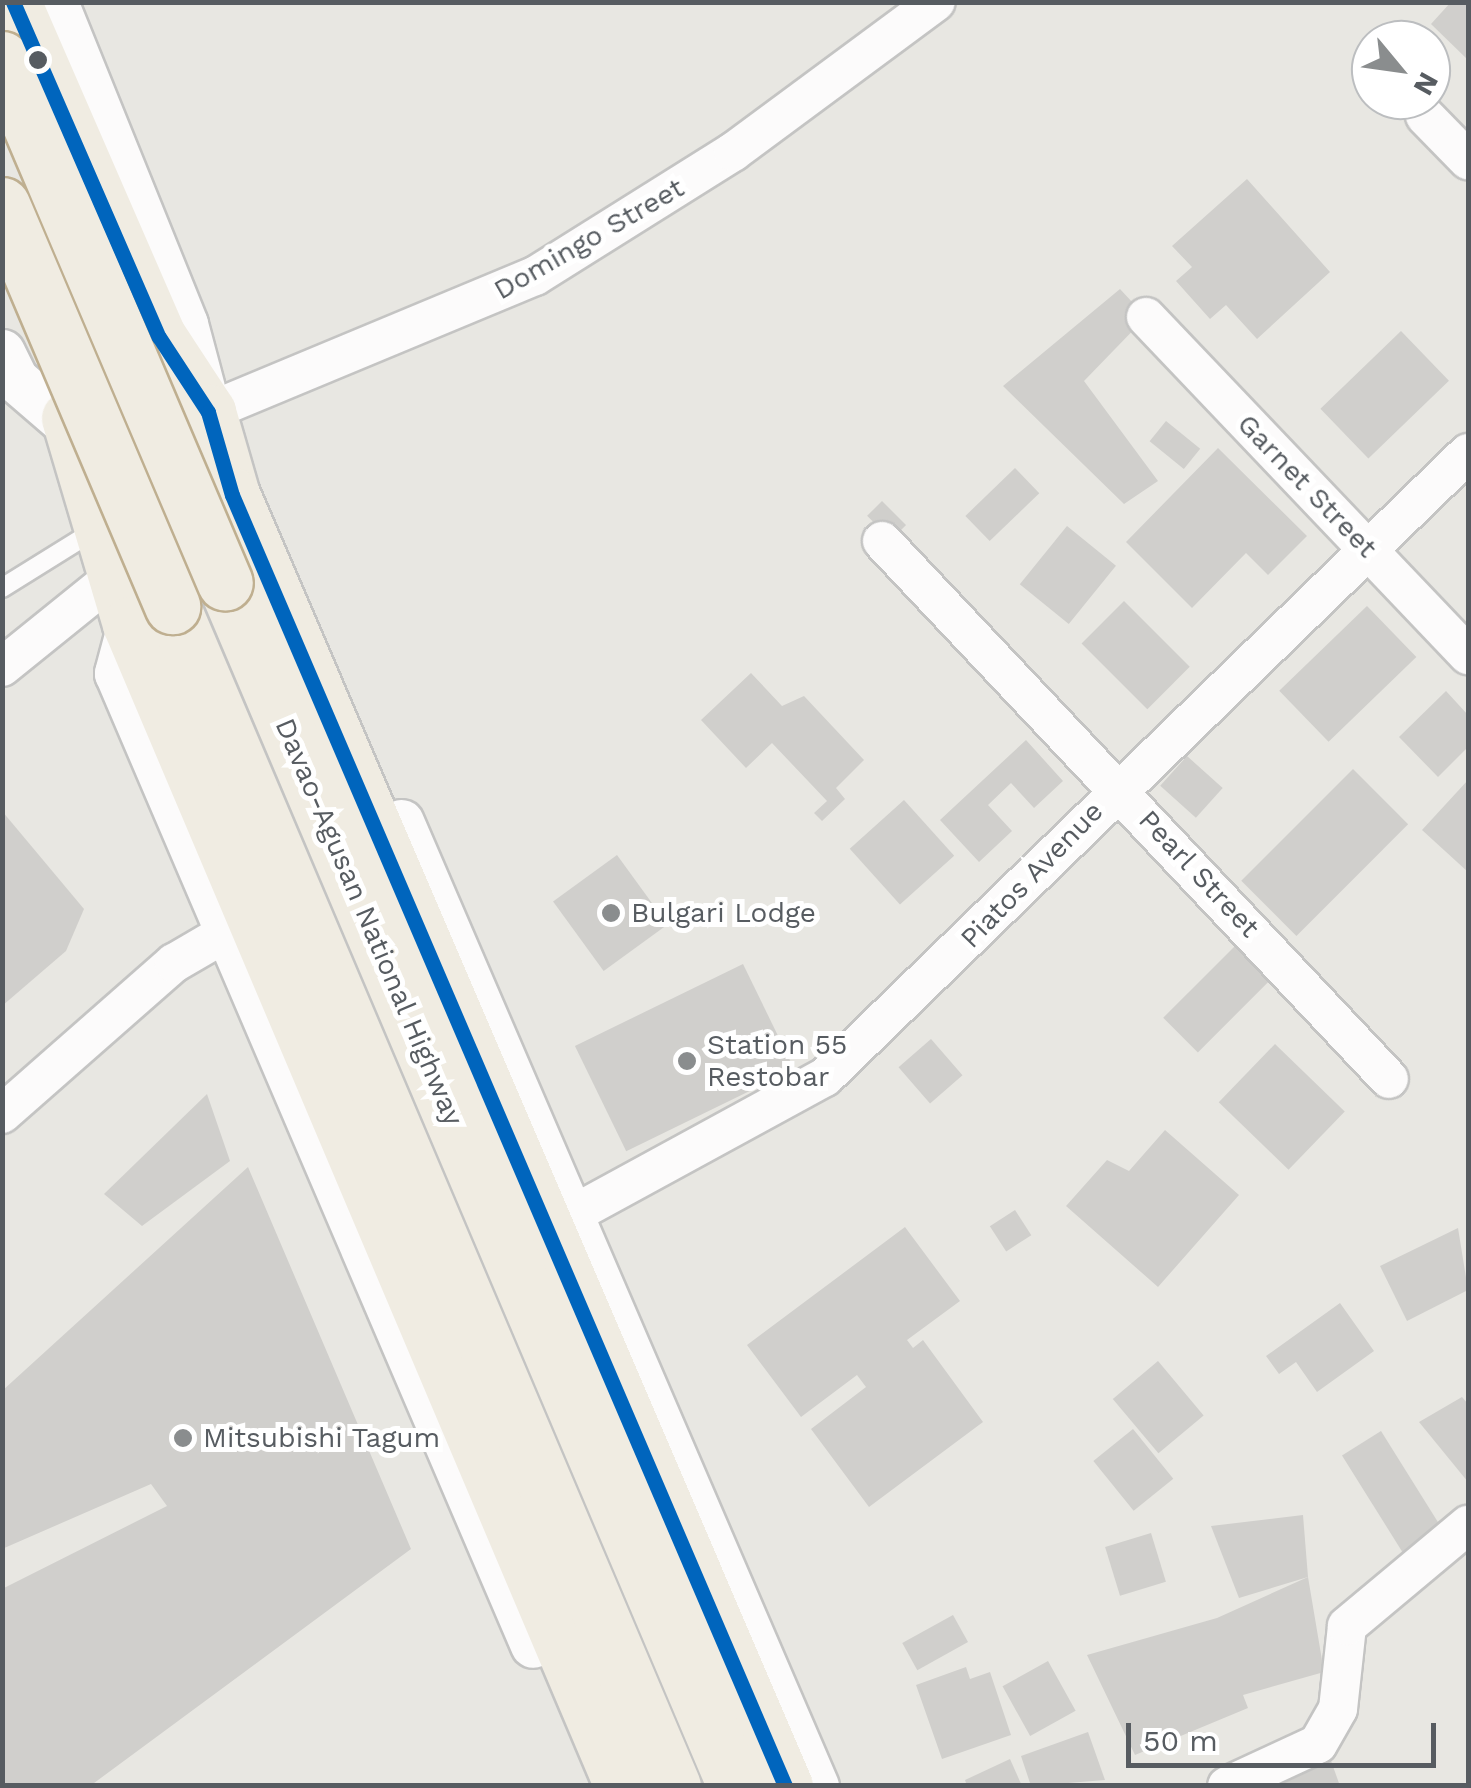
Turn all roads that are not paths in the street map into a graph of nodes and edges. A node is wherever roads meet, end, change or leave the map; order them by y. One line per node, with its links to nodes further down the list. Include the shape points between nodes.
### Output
1 (13, 2): 11 (highway, Davao-Agusan National Highway, via 158,337)
2 (56, 2): 11 (street, via 185,324)
3 (936, 2): 11 (street, Domingo Street, via 733,152 535,276)
4 (2, 58): 30 (highway, Davao-Agusan National Highway, bridge)
5 (1429, 120): 6 (street)
6 (1468, 160)
7 (2, 206): 16 (highway, Davao-Agusan National Highway, bridge)
8 (2, 262): 12 (highway, Davao-Agusan National Highway)
9 (1146, 317): 15 (street, Garnet Street)
10 (2, 352): 12 (street, via 15,379)
11 (208, 412): 12 (highway, via 122,434); 16 (highway, via 132,460); 24 (highway, Davao-Agusan National Highway, via 232,495)
12 (74, 429): 16 (highway, Davao-Agusan National Highway)
13 (1468, 453): 15 (street, Piatos Avenue)
14 (882, 540): 20 (street, Pearl Street)
15 (1366, 547): 18 (street, Garnet Street); 20 (street, Piatos Avenue)
16 (125, 569): 17 (lane); 19 (street); 21 (street, via 117,673); 25 (highway, Davao-Agusan National Highway); 29 (highway, Davao-Agusan National Highway)
17 (2, 588)
18 (1468, 654)
19 (2, 667)
20 (1117, 786): 22 (street, Pearl Street); 24 (street, Piatos Avenue, via 825,1077)
21 (229, 930): 23 (street, via 174,964); 25 (street)
22 (1389, 1078)
23 (2, 1114)
24 (560, 1222): 31 (highway, Davao-Agusan National Highway); 32 (street)
25 (398, 1292): 27 (street); 28 (highway, Davao-Agusan National Highway)
26 (1468, 1525): 33 (street, via 1347,1626 1338,1709 1318,1744)
27 (592, 1786)
28 (622, 1786)
29 (673, 1786)
30 (735, 1786)
31 (785, 1786)
32 (816, 1786)
33 (1226, 1786)

